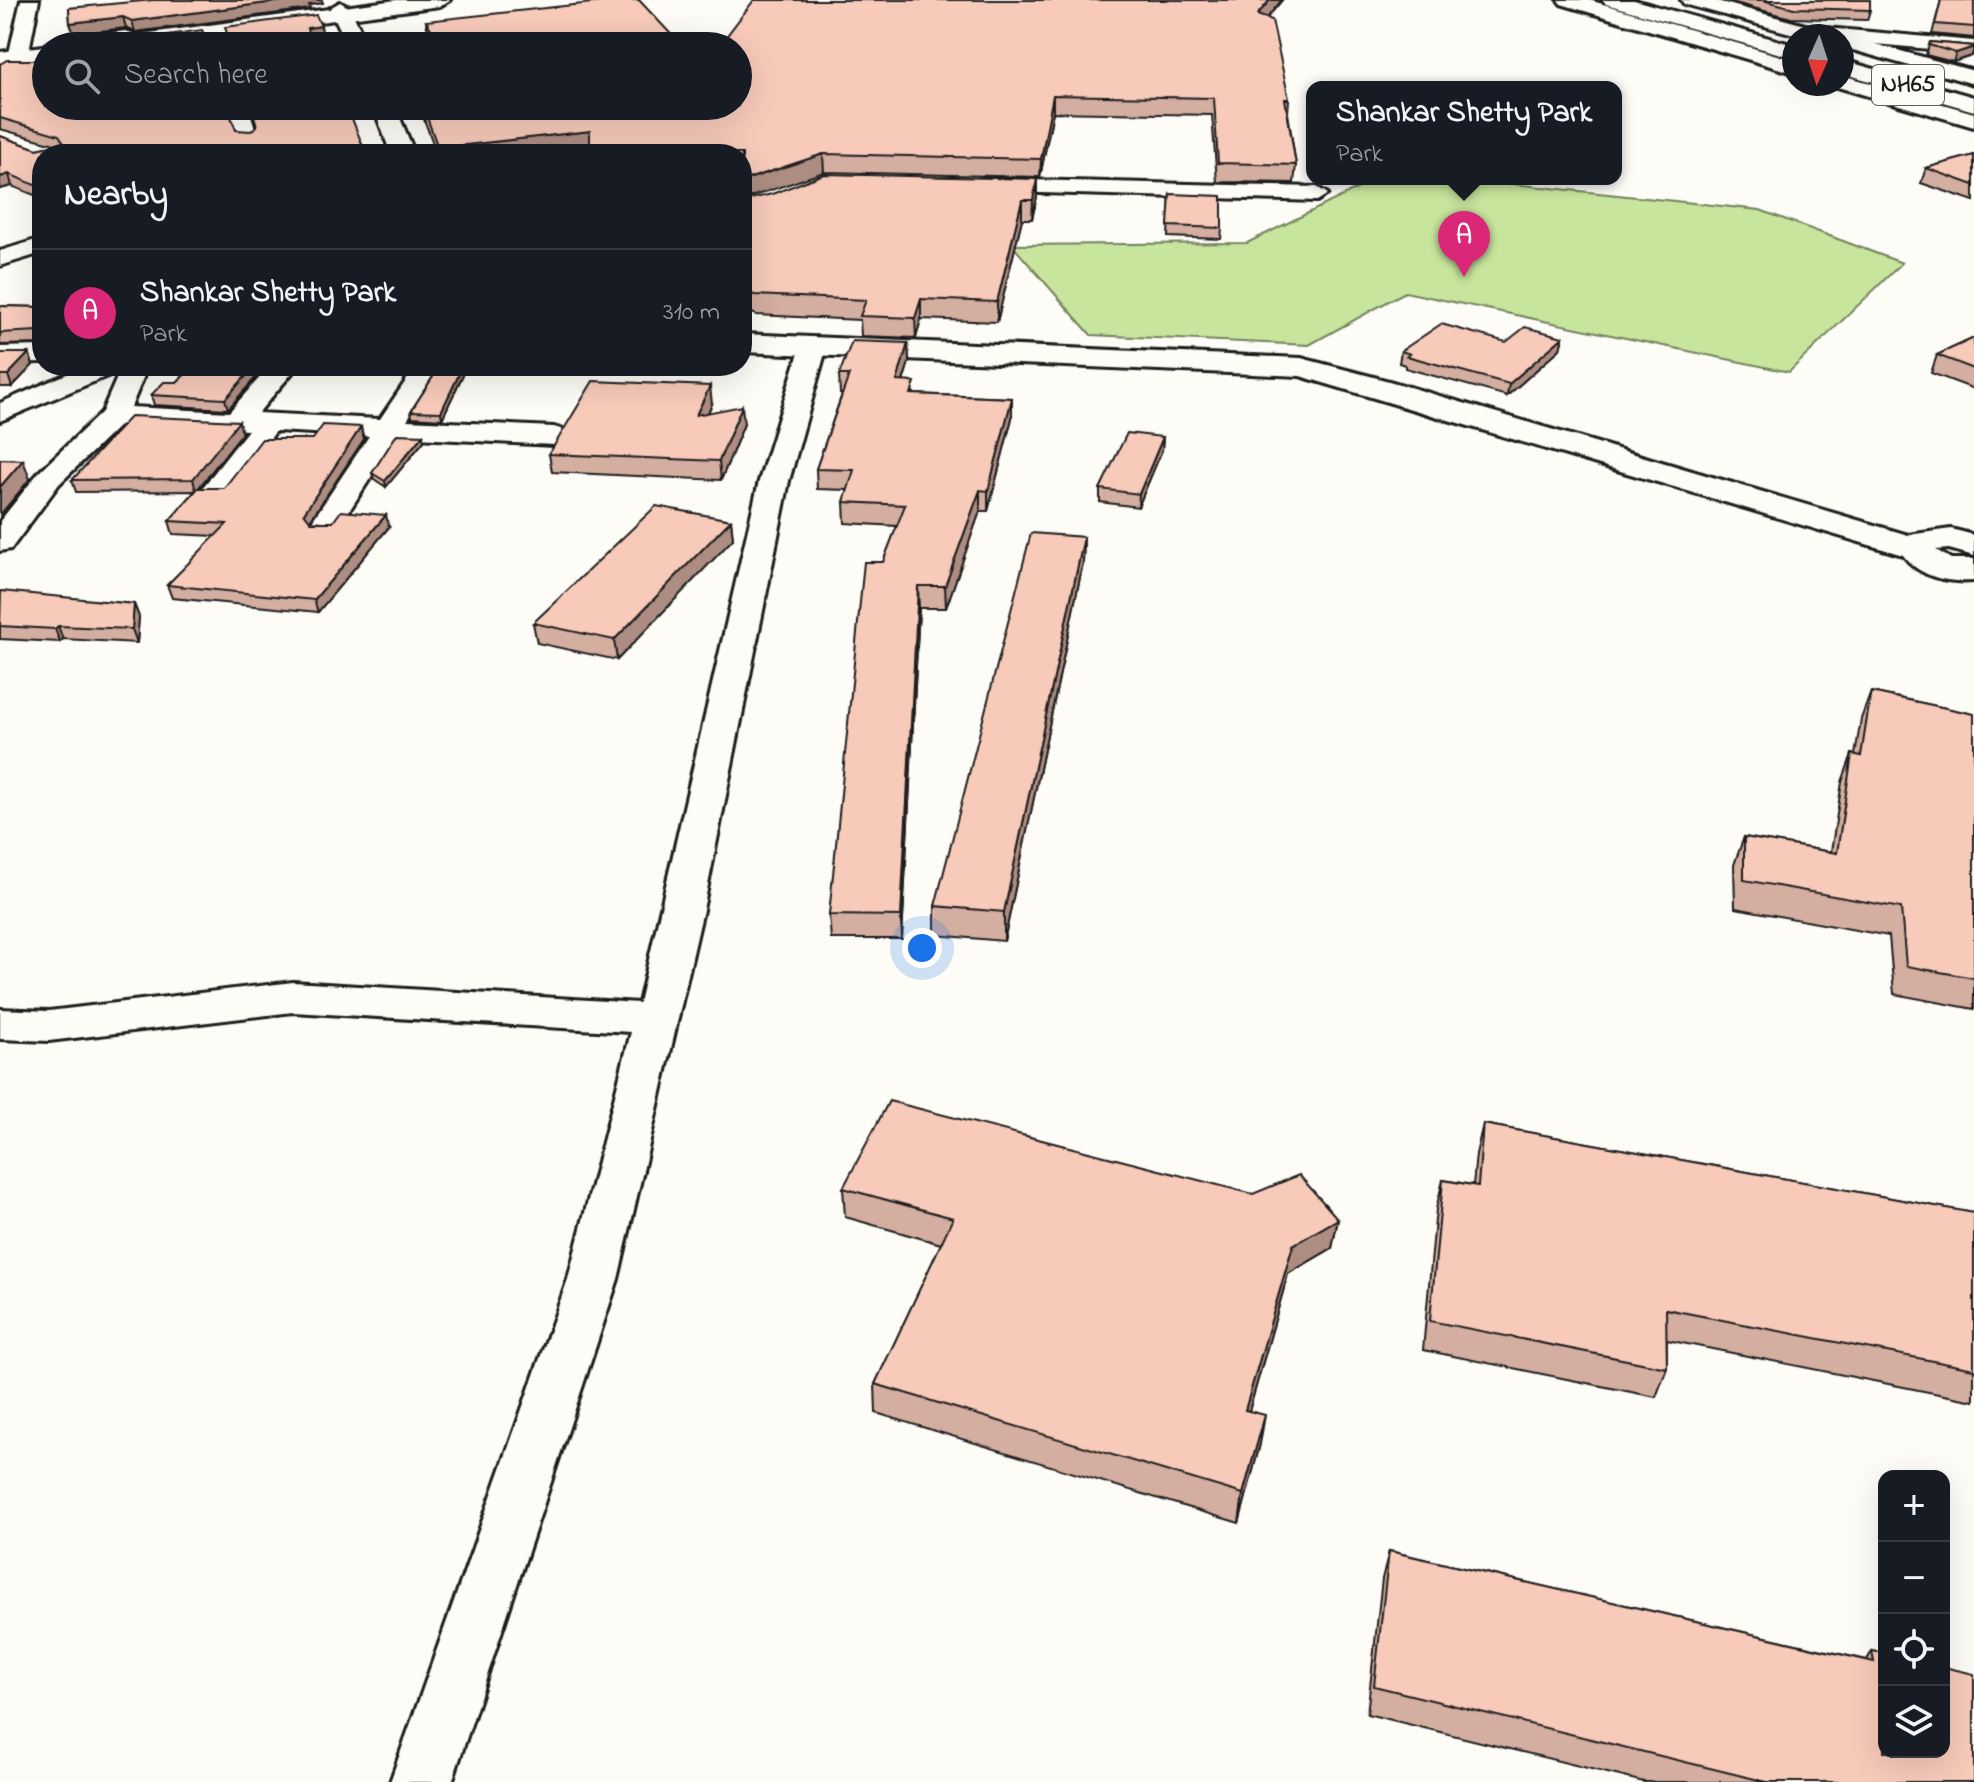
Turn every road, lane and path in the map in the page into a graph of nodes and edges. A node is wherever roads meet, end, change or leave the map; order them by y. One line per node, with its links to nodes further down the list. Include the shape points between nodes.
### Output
1 (30, 0): 21 (street)
2 (396, 0): 8 (main road)
3 (440, 0): 8 (main road)
4 (1568, 0): 23 (main road)
5 (1613, 0): 19 (main road)
6 (1644, 0): 16 (main road)
7 (1691, 0): 10 (main road)
8 (342, 11): 12 (main road); 13 (main road); 14 (main road)
9 (1832, 12): 11 (street)
10 (1782, 24)
11 (1829, 24)
12 (169, 32)
13 (244, 32)
14 (352, 32)
15 (1854, 38): 18 (street)
16 (1782, 40)
17 (1854, 44): 25 (main road)
18 (1974, 47)
19 (1782, 49)
20 (32, 53): 21 (main road)
21 (7, 57)
22 (1854, 59): 27 (main road, NH65)
23 (1782, 63)
24 (1854, 69): 28 (main road, NH65)
25 (1974, 78)
26 (1854, 85): 31 (main road)
27 (1974, 94)
28 (1974, 104)
29 (242, 120): 32 (street)
30 (390, 120): 33 (main road)
31 (1974, 120)
32 (247, 135)
33 (399, 144)
34 (961, 185): 35 (street)
35 (1317, 194)
36 (32, 248): 37 (street)
37 (0, 259)
38 (752, 343): 39 (main road)
39 (814, 346): 55 (main road, via 1301,367 1916,548 1934,565); 56 (street, via 774,481)
40 (32, 354): 41 (street)
41 (0, 355)
42 (85, 376): 46 (street)
43 (131, 376): 47 (street)
44 (276, 376): 48 (street)
45 (422, 376): 50 (street)
46 (0, 413)
47 (114, 415): 48 (street); 54 (street, via 49,478)
48 (236, 421): 49 (street)
49 (269, 422): 50 (street); 52 (street)
50 (388, 427): 51 (street); 53 (street)
51 (554, 436)
52 (214, 492)
53 (325, 524)
54 (0, 542)
55 (1973, 565)
56 (657, 1019): 57 (street, via 293,997 49,1026); 58 (street, via 593,1279)
57 (0, 1024)
58 (421, 1782)

